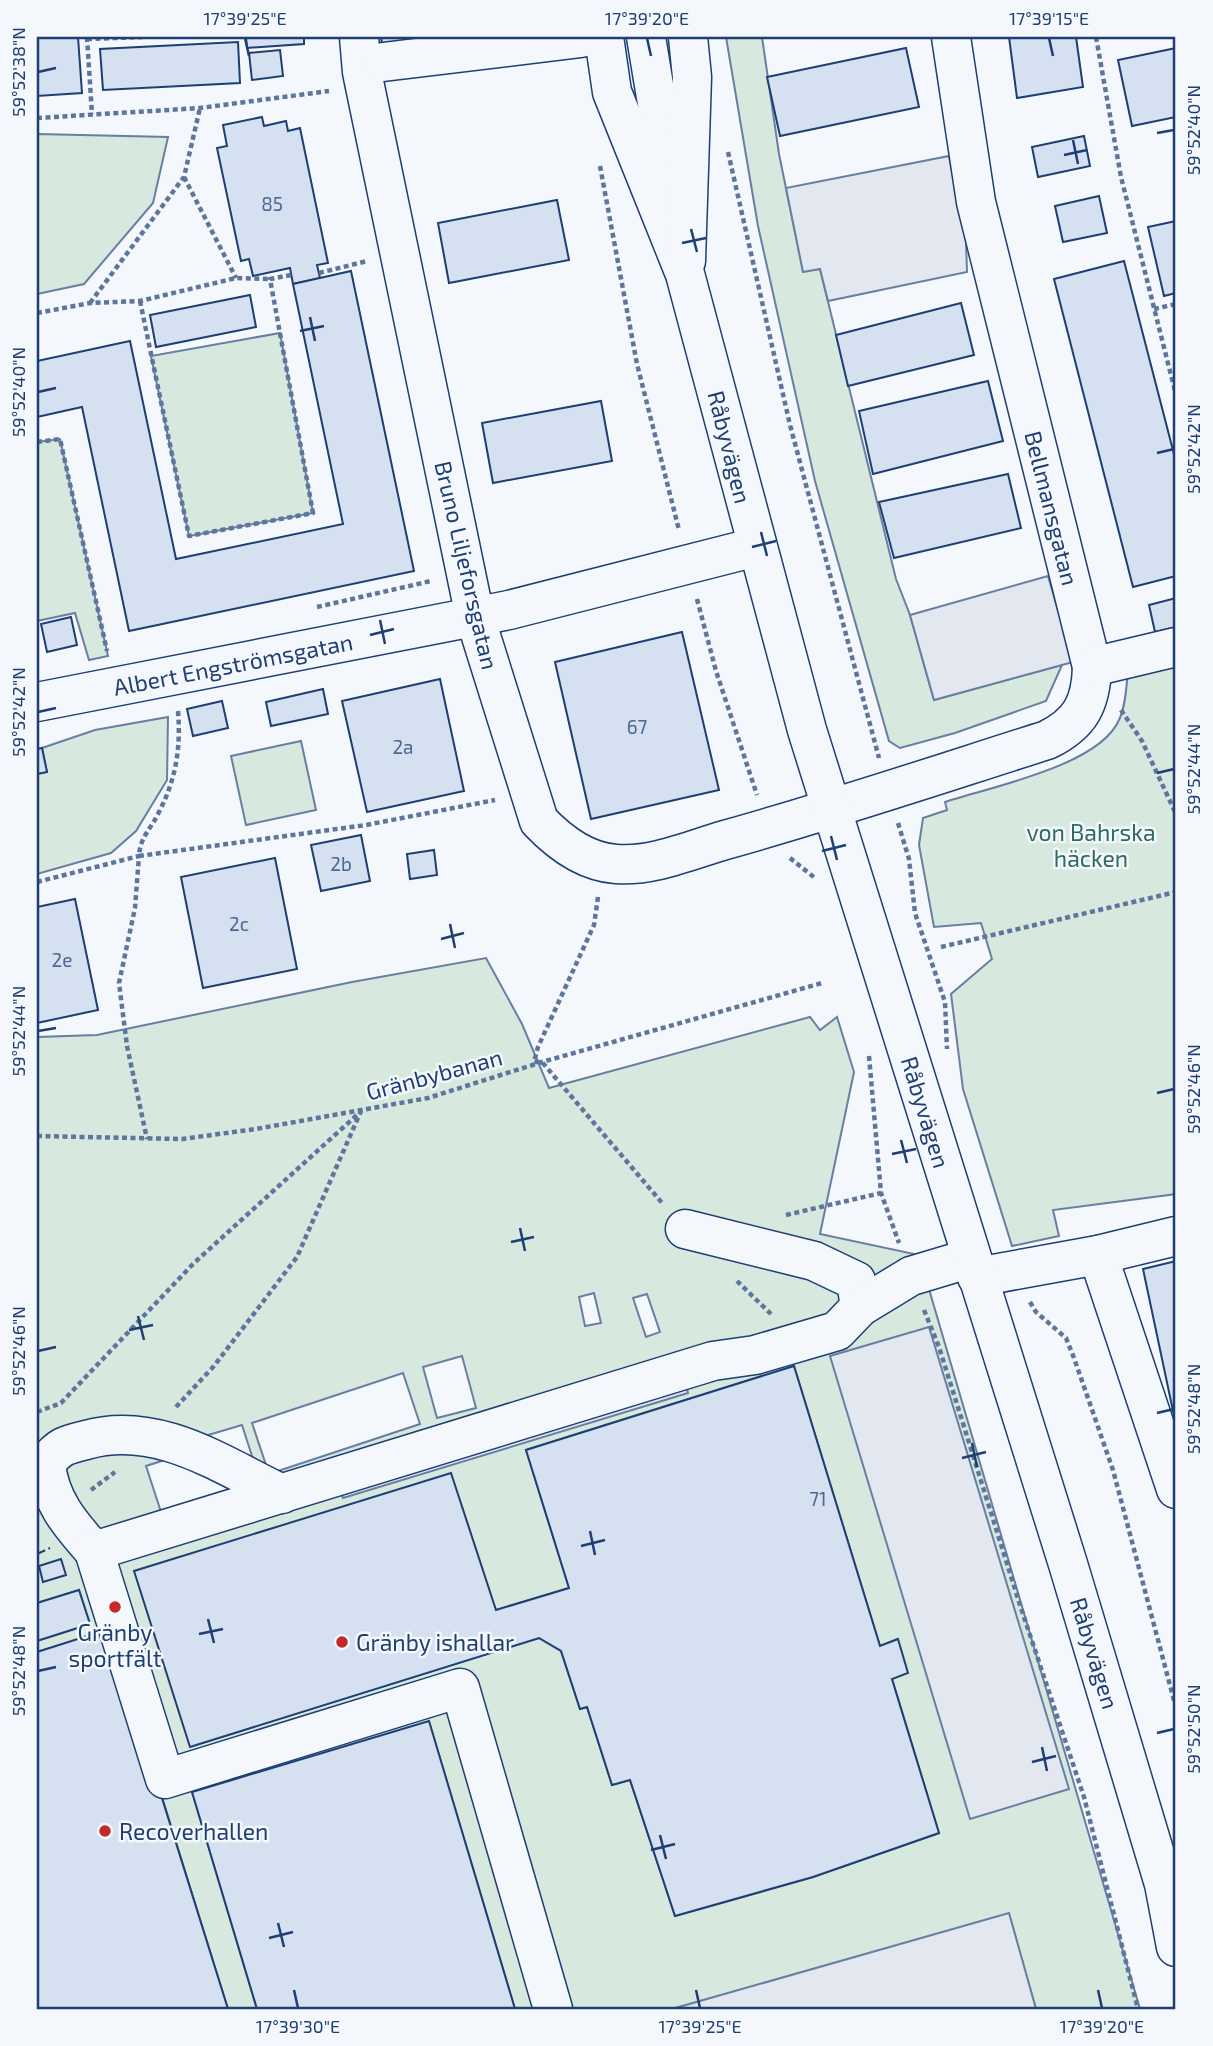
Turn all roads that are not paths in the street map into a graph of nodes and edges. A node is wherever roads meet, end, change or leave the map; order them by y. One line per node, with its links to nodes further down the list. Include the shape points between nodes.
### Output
1 (593, 37): 5 (street); 6 (street, Råbyvägen)
2 (646, 37): 6 (street, Råbyvägen)
3 (688, 37): 6 (street, Råbyvägen, via 692,77)
4 (951, 37): 10 (street, Bellmansgatan, via 976,202)
5 (371, 50): 8 (street, Bruno Liljeforsgatan, via 362,72)
6 (685, 274): 7 (street, Råbyvägen)
7 (756, 547): 8 (street, Albert Engströmsgatan); 12 (street, Råbyvägen)
8 (475, 617): 11 (street, Albert Engströmsgatan); 12 (street, Bruno Liljeforsgatan, via 539,821 573,850 613,864 637,864)
9 (1176, 646): 10 (street)
10 (1092, 667): 12 (street, Bellmansgatan, via 1087,705 1077,721 1061,733)
11 (37, 702)
12 (832, 808): 16 (street, Råbyvägen)
13 (685, 1229): 17 (street, via 814,1261 856,1281)
14 (1176, 1236): 15 (street)
15 (1098, 1255): 16 (street, via 1014,1270); 18 (street)
16 (974, 1268): 17 (street, via 911,1276); 21 (street, Råbyvägen, via 1152,1844)
17 (860, 1307): 19 (street, via 836,1331 801,1344 713,1361)
18 (1175, 1478)
19 (282, 1494): 20 (street); 20 (street, via 174,1442 149,1435 107,1434 59,1447 46,1463 47,1480 60,1512)
20 (94, 1551): 22 (street, via 165,1779 460,1688)
21 (1176, 1947)
22 (552, 2009)

